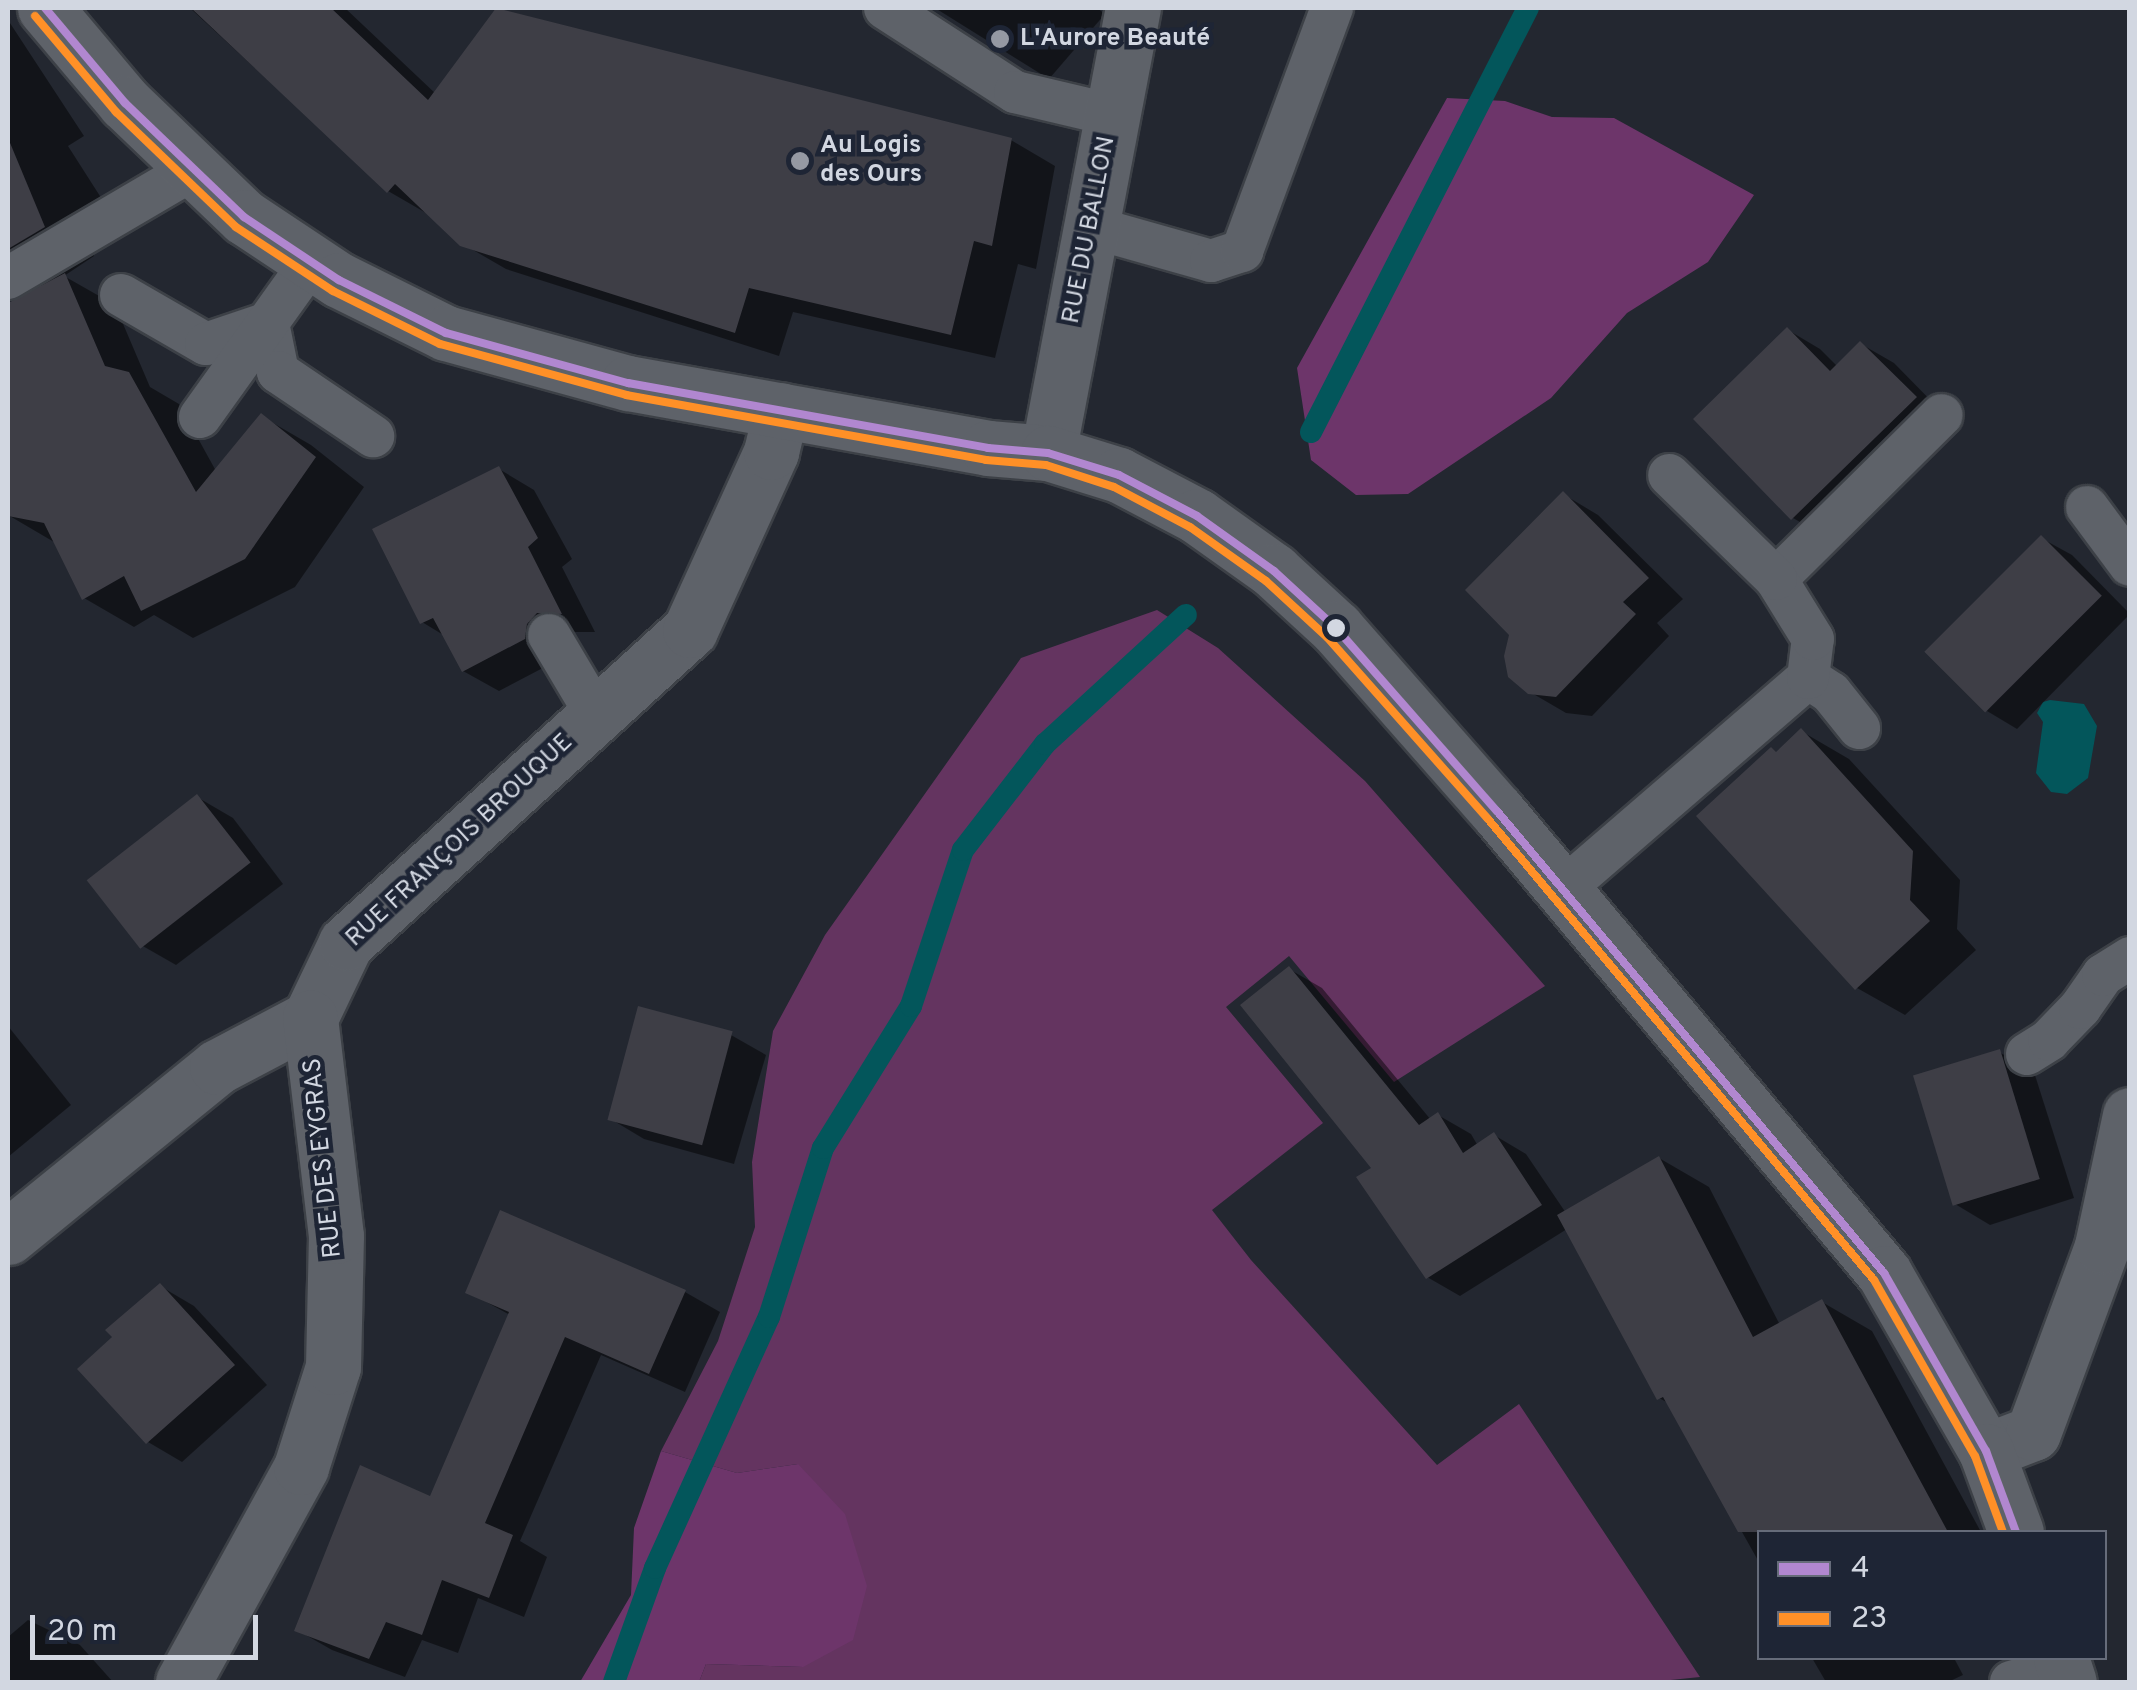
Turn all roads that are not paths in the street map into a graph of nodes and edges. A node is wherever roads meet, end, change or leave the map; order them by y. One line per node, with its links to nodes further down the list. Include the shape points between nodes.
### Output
1 (885, 8): 5 (lane, via 1015,92)
2 (1133, 8): 5 (street, RUE DU BALLON)
3 (1332, 8): 7 (lane, via 1242,250 1211,261)
4 (61, 15): 6 (street, via 124,103)
5 (1112, 115): 7 (street, RUE DU BALLON)
6 (194, 169): 8 (street, via 244,217); 9 (lane)
7 (1091, 227): 16 (street, RUE DU BALLON)
8 (311, 262): 11 (lane); 12 (street, via 446,333 628,383)
9 (8, 278)
10 (121, 295): 11 (lane, via 206,344)
11 (268, 323): 14 (lane); 15 (lane, via 278,372)
12 (781, 410): 16 (street); 23 (street, RUE FRANÇOIS BROUQUE, via 771,452 690,630)
13 (1942, 415): 20 (lane)
14 (200, 417)
15 (373, 436)
16 (1048, 454): 25 (street, via 1119,475 1198,516 1274,571 1336,628)
17 (1669, 475): 20 (lane)
18 (2087, 507): 19 (lane)
19 (2130, 566)
20 (1776, 579): 22 (lane, via 1813,639)
21 (549, 634): 23 (lane)
22 (1808, 678): 24 (lane, via 1831,693); 25 (lane)
23 (596, 714): 27 (street, RUE FRANÇOIS BROUQUE, via 346,944)
24 (1859, 728)
25 (1561, 890): 31 (street, via 1884,1274)
26 (2130, 958): 28 (lane, via 2104,975 2049,1040)
27 (310, 1018): 30 (street, via 217,1067); 34 (street, RUE DES EYGRAS, via 336,1236 333,1367 301,1467)
28 (2027, 1054)
29 (2130, 1115): 31 (street, via 2102,1246 2033,1433)
30 (8, 1237)
31 (1986, 1451): 32 (street)
32 (2015, 1530)
33 (2065, 1669): 35 (lane)
34 (183, 1682)
35 (2011, 1682)

